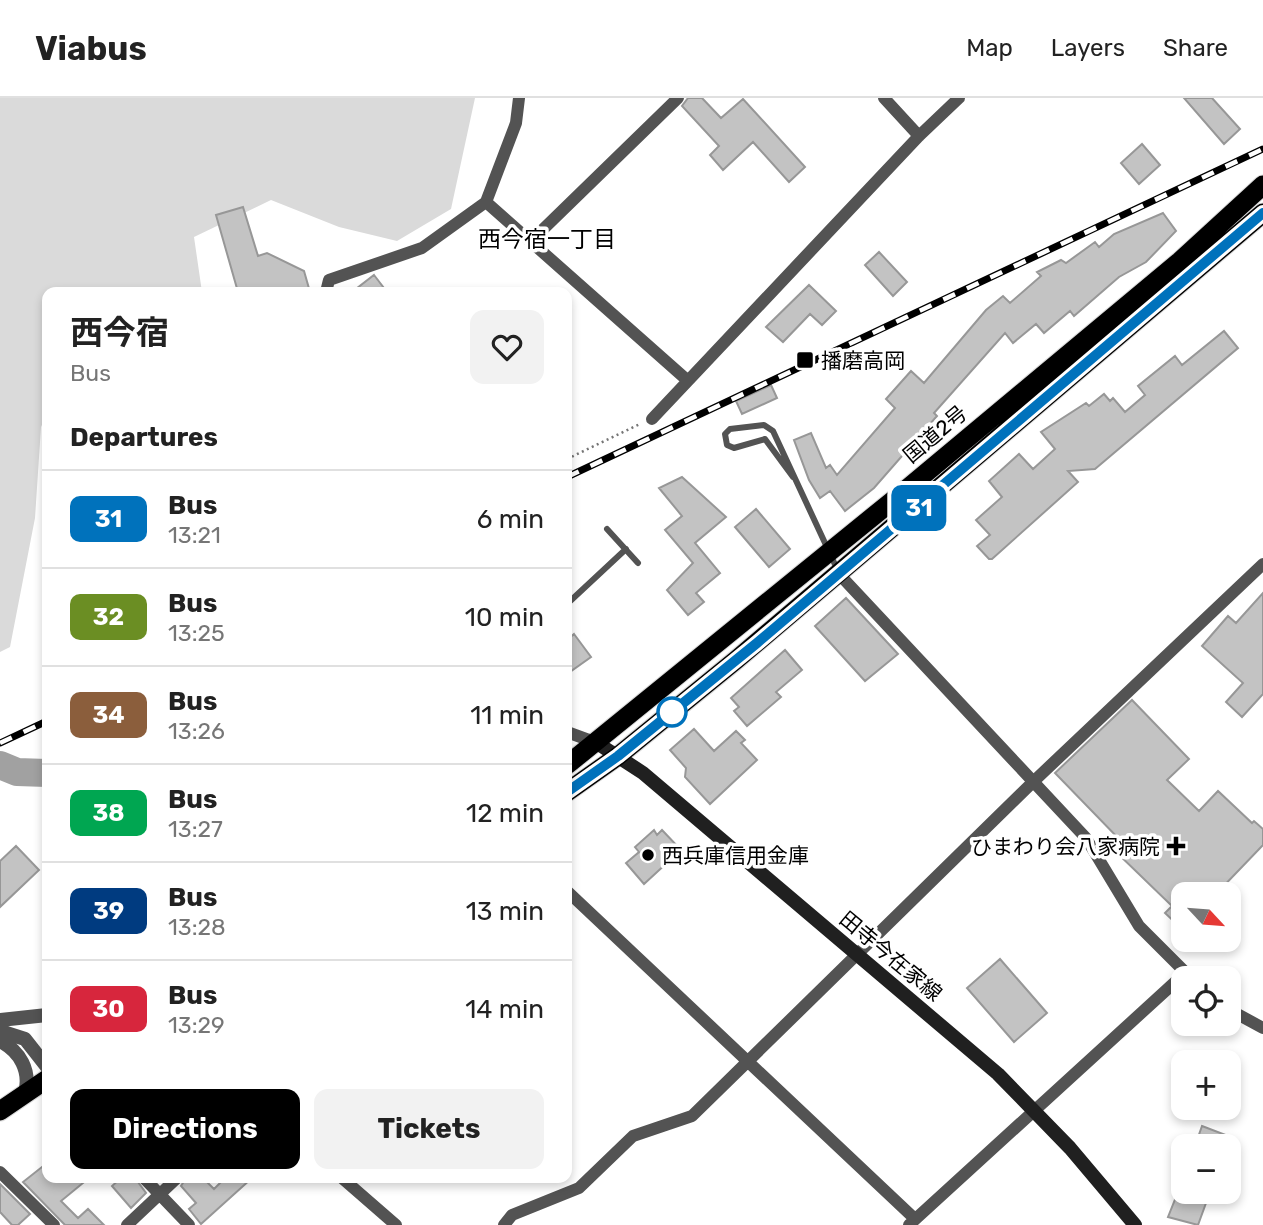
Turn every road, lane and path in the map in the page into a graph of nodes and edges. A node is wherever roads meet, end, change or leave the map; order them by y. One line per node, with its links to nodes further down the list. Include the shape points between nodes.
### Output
1 (678, 98): 9 (street)
2 (884, 98): 5 (street)
3 (959, 98): 5 (street)
4 (520, 100): 7 (street)
5 (919, 136): 11 (street)
6 (1263, 185): 17 (highway, 国道2号, via 1180,261)
7 (486, 202): 9 (street); 10 (street, via 422,248 329,280)
8 (1263, 213): 20 (highway)
9 (531, 241): 11 (street)
10 (327, 287)
11 (687, 380): 12 (street)
12 (652, 419): 13 (path)
13 (572, 457)
14 (793, 477): 14 (lane, via 765,439 734,448 727,445 725,434 730,429 769,427); 17 (lane)
15 (607, 529): 16 (lane)
16 (626, 549): 18 (lane); 21 (lane)
17 (828, 552): 20 (lane); 23 (highway, 国道2号)
18 (638, 562)
19 (1263, 564): 26 (street)
20 (839, 574): 24 (highway); 26 (street)
21 (572, 599)
22 (572, 734): 23 (street)
23 (597, 743): 24 (main road, 田寺今在家線); 25 (highway, 国道2号)
24 (618, 756): 27 (highway); 29 (main road, 田寺今在家線)
25 (572, 761)
26 (1033, 782): 29 (street); 30 (street, via 1086,838 1139,926)
27 (572, 788)
28 (572, 896): 38 (street)
29 (857, 955): 38 (street); 43 (main road, 田寺今在家線, via 998,1074)
30 (1178, 966)
31 (1171, 991): 43 (street)
32 (42, 1016): 34 (street)
33 (1241, 1016): 35 (street)
34 (0, 1020)
35 (1263, 1028)
36 (0, 1031): 39 (street, via 25,1039)
37 (0, 1041): 41 (street, via 25,1068)
38 (748, 1060): 49 (street); 54 (street, via 692,1116 632,1136 579,1188 512,1215)
39 (42, 1061)
40 (42, 1082): 41 (highway)
41 (25, 1093): 42 (highway)
42 (0, 1111)
43 (1034, 1111): 49 (street); 55 (main road, 田寺今在家線)
44 (0, 1172): 50 (street)
45 (149, 1183): 48 (street)
46 (172, 1183): 48 (street)
47 (348, 1183): 53 (street)
48 (160, 1195): 51 (street); 52 (street)
49 (912, 1222)
50 (54, 1225)
51 (127, 1225)
52 (189, 1225)
53 (396, 1225)
54 (505, 1225)
55 (1136, 1225)

